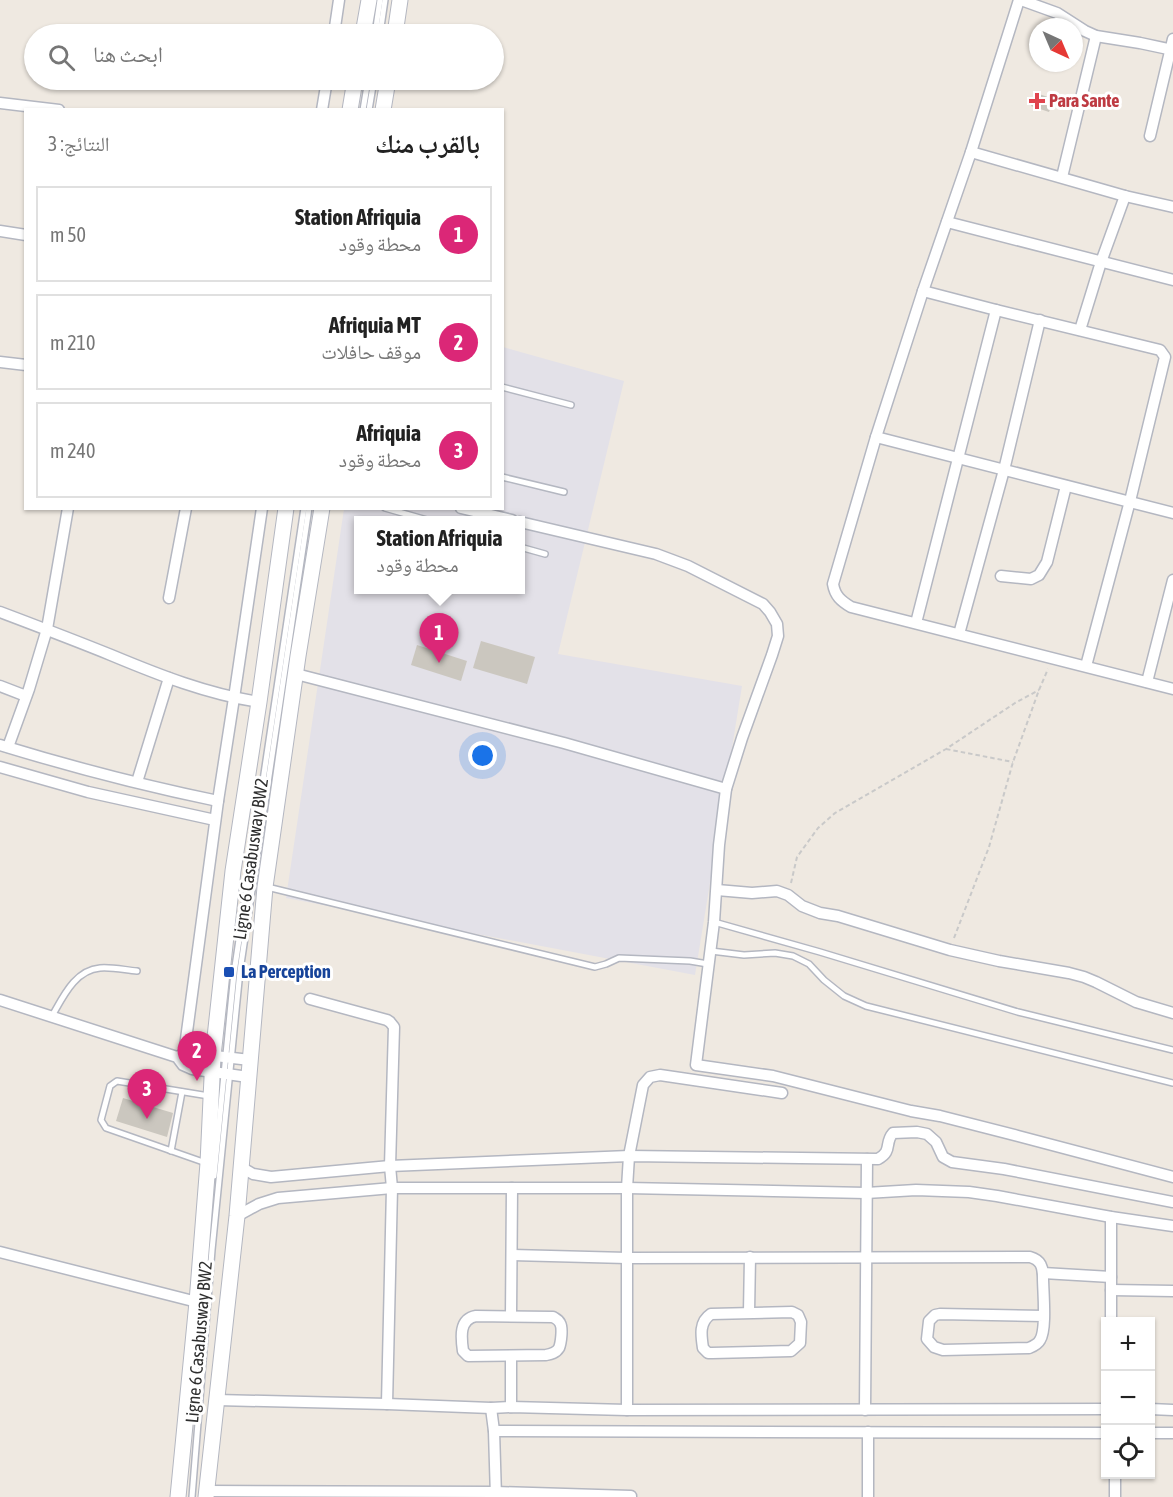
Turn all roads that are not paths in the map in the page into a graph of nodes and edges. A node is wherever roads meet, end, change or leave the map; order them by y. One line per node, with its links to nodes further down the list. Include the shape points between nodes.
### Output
1 (339, 0): 7 (street)
2 (369, 0): 8 (main road)
3 (380, 0): 9 (lane)
4 (386, 0): 10 (lane)
5 (400, 0): 11 (main road)
6 (1020, 0): 12 (street, via 1057,13); 27 (street)
7 (335, 24)
8 (365, 24)
9 (376, 24)
10 (382, 24)
11 (396, 24)
12 (1096, 36): 13 (street); 28 (street)
13 (1172, 46): 26 (street)
14 (325, 90): 21 (street)
15 (354, 90): 22 (main road)
16 (366, 90): 23 (lane)
17 (372, 90): 24 (lane)
18 (386, 90): 25 (main road)
19 (0, 103): 20 (street)
20 (42, 108)
21 (322, 108)
22 (350, 108)
23 (363, 108)
24 (369, 108)
25 (383, 108)
26 (1150, 136)
27 (971, 152): 28 (street); 31 (street)
28 (1062, 177): 29 (street)
29 (1125, 196): 30 (street); 34 (street)
30 (1173, 207)
31 (947, 222): 34 (street); 36 (street)
32 (0, 231): 33 (street)
33 (24, 235)
34 (1101, 262): 35 (street); 39 (street)
35 (1173, 280)
36 (923, 291): 37 (street); 44 (street)
37 (996, 310): 38 (street); 45 (street)
38 (1040, 320): 39 (street); 46 (street)
39 (1080, 330): 50 (street, via 1160,350 1165,357)
40 (0, 362): 41 (street)
41 (24, 365)
42 (504, 388): 43 (lane)
43 (571, 405)
44 (876, 437): 45 (street); 70 (street, via 833,584 834,592 851,607)
45 (957, 459): 46 (street); 70 (street)
46 (1004, 470): 48 (street); 72 (street)
47 (504, 477): 49 (lane)
48 (1066, 486): 50 (street); 66 (street, via 1047,562 1039,575 1031,579)
49 (564, 492)
50 (1130, 501): 60 (street); 73 (street)
51 (68, 510): 71 (street)
52 (186, 510): 68 (street)
53 (261, 510): 80 (street)
54 (286, 510): 81 (main road)
55 (304, 510): 100 (lane, Ligne 6 Casabusway BW2)
56 (309, 510): 100 (lane, Ligne 6 Casabusway BW2, via 240,971)
57 (322, 510): 74 (main road)
58 (392, 510): 61 (lane)
59 (470, 510): 62 (street)
60 (1173, 513)
61 (413, 516)
62 (495, 516)
63 (525, 523): 85 (street, via 674,560 763,604 770,612 778,636)
64 (525, 548): 65 (lane)
65 (545, 554)
66 (1001, 576)
67 (1173, 580): 76 (street)
68 (169, 598)
69 (0, 612): 71 (street)
70 (916, 623): 72 (street)
71 (47, 629): 75 (street); 79 (street)
72 (959, 634): 73 (street)
73 (1086, 666): 76 (street)
74 (296, 674): 85 (street); 88 (main road)
75 (169, 678): 80 (street); 84 (street)
76 (1147, 682): 78 (street)
77 (0, 686): 79 (street)
78 (1173, 688)
79 (26, 696): 82 (street)
80 (234, 698): 81 (street); 86 (street)
81 (259, 702): 100 (main road, via 233,872)
82 (4, 746): 84 (street)
83 (0, 767): 87 (street, via 88,792)
84 (137, 782): 86 (street)
85 (726, 789): 89 (street)
86 (218, 801): 87 (street)
87 (215, 820): 99 (street)
88 (265, 887): 92 (lane, via 595,967 619,958); 101 (main road)
89 (717, 890): 90 (street); 96 (street, via 777,891 820,913 950,950 1084,977 1136,1002)
90 (714, 922): 91 (street); 98 (lane, via 1018,1012)
91 (711, 951): 92 (street); 104 (lane, via 793,956 809,964 844,996 866,1006)
92 (709, 964): 115 (street, via 696,1065 773,1076)
93 (137, 970): 97 (lane, via 98,968 85,972 75,980)
94 (310, 999): 112 (street, via 387,1020 394,1027)
95 (0, 1000): 97 (street)
96 (1173, 1013)
97 (51, 1018): 99 (street)
98 (1173, 1050)
99 (180, 1055): 100 (street); 102 (street, via 179,1062 187,1068)
100 (223, 1057): 101 (street); 102 (main road)
101 (250, 1060): 103 (main road)
102 (222, 1074): 103 (street); 107 (main road); 158 (lane, Ligne 6 Casabusway BW2); 159 (lane, Ligne 6 Casabusway BW2)
103 (248, 1077): 113 (main road)
104 (1173, 1083)
105 (182, 1092): 107 (lane); 108 (lane); 108 (lane, via 117,1081 110,1086 101,1120 106,1128)
106 (782, 1093): 109 (street, via 655,1075 643,1085)
107 (210, 1096): 111 (main road)
108 (171, 1151): 111 (lane)
109 (629, 1156): 110 (street); 112 (street); 118 (street)
110 (867, 1159): 119 (street); 121 (street, via 885,1156 893,1133 922,1132 952,1162)
111 (208, 1163): 134 (main road)
112 (390, 1166): 114 (street); 116 (street)
113 (241, 1167): 114 (street, via 259,1176); 122 (main road)
114 (278, 1176): 120 (street)
115 (1173, 1177)
116 (392, 1188): 117 (street); 120 (street); 141 (street)
117 (513, 1188): 118 (street); 126 (street)
118 (627, 1188): 119 (street); 128 (street)
119 (866, 1193): 123 (street, via 969,1192); 127 (street)
120 (278, 1198): 122 (street)
121 (1173, 1203)
122 (237, 1216): 140 (main road)
123 (1111, 1217): 124 (street); 131 (street)
124 (1173, 1226)
125 (0, 1252): 134 (street)
126 (512, 1255): 128 (street); 136 (street)
127 (866, 1256): 129 (street); 130 (street, via 1030,1257 1038,1261); 146 (street)
128 (627, 1257): 129 (street); 145 (street)
129 (750, 1257): 135 (street)
130 (1043, 1273): 131 (street); 137 (street)
131 (1111, 1277): 132 (street)
132 (1111, 1290): 133 (street); 138 (street)
133 (1173, 1291)
134 (197, 1302): 157 (main road)
135 (749, 1312): 135 (street, via 716,1312 706,1317 702,1326 705,1351 786,1352 800,1343 801,1322 795,1313)
136 (511, 1316): 139 (street, via 553,1317 561,1327 560,1346 551,1354); 139 (street, via 471,1317 462,1329 463,1351 468,1356)
137 (1044, 1316): 137 (street, via 1042,1337 1029,1348 943,1350 927,1339 929,1321 940,1314)
138 (1111, 1317)
139 (511, 1356): 142 (street)
140 (217, 1400): 141 (street); 155 (main road)
141 (387, 1404): 143 (street)
142 (511, 1407): 143 (street); 145 (street)
143 (491, 1408): 149 (street)
144 (1101, 1409): 146 (street)
145 (627, 1410): 146 (street)
146 (865, 1410)
147 (1155, 1410): 148 (street)
148 (1173, 1410)
149 (494, 1431): 150 (street); 156 (street)
150 (868, 1432): 151 (street); 161 (street)
151 (1101, 1433)
152 (1155, 1433): 153 (street)
153 (1173, 1433)
154 (1115, 1479): 162 (street)
155 (206, 1494): 156 (street)
156 (496, 1495): 160 (street)
157 (178, 1497)
158 (185, 1497)
159 (192, 1497)
160 (631, 1497)
161 (868, 1497)
162 (1115, 1497)

